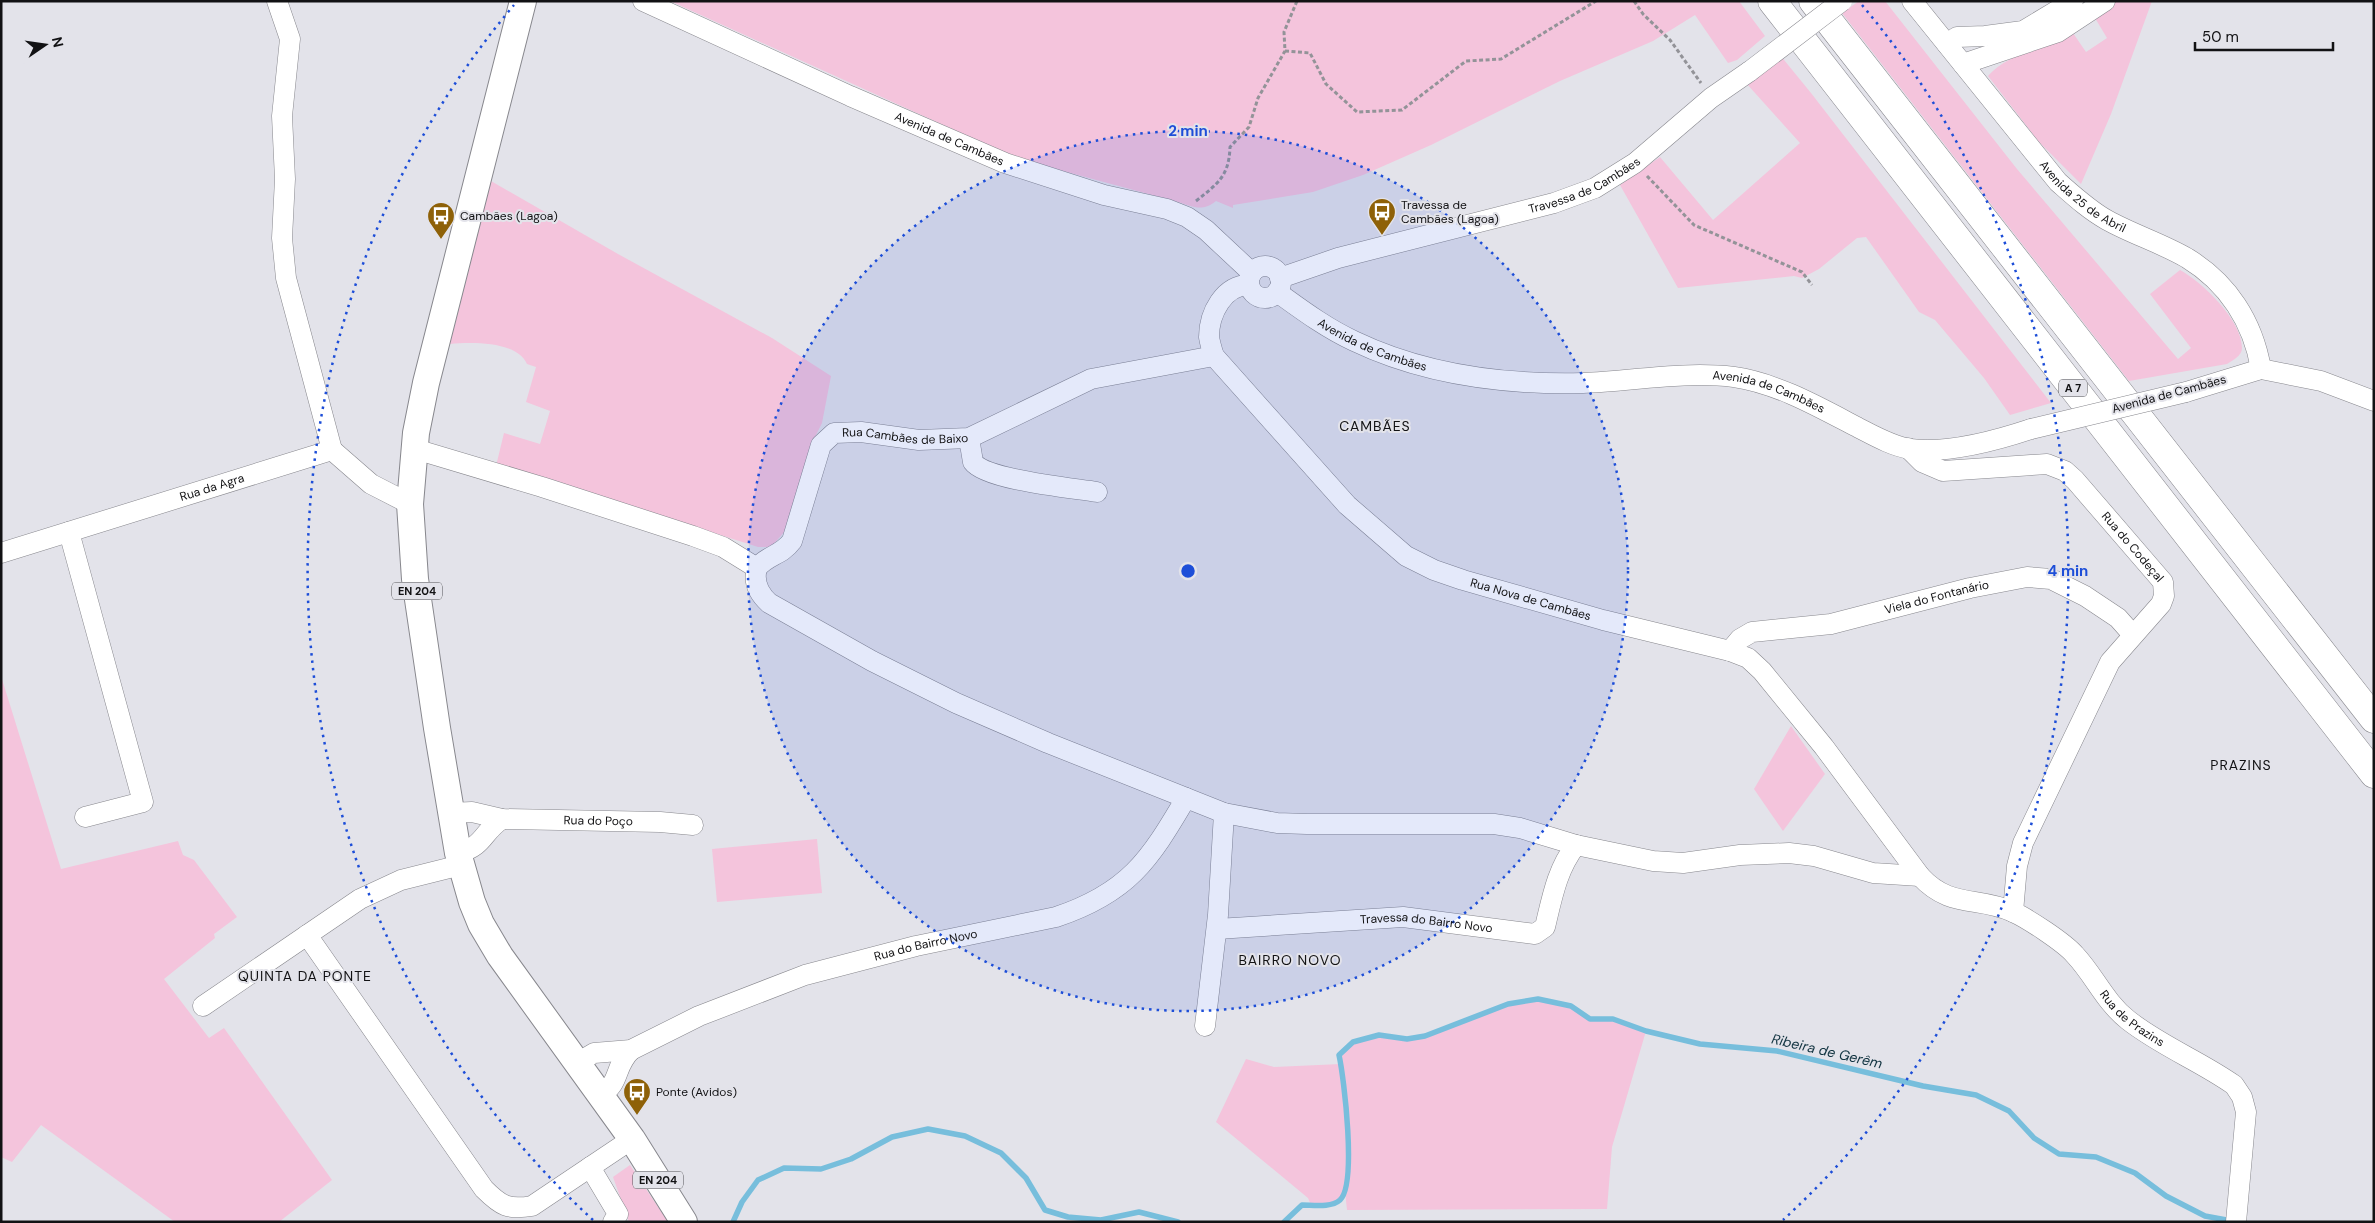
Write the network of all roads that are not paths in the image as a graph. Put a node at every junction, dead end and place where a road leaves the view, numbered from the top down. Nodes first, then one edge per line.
1 (277, 1) edge
2 (523, 1) edge
3 (643, 1) edge
4 (1772, 1) edge
5 (1813, 1) edge
6 (1842, 1) edge
7 (1912, 1) edge
8 (2105, 1) edge
9 (2079, 6) edge
10 (667, 7) edge
11 (1947, 44) junction
12 (1963, 64) junction
13 (1250, 279) junction
14 (1278, 285) junction
15 (1214, 356) junction
16 (2261, 369) junction
17 (2374, 401) edge
18 (969, 438) junction
19 (1908, 448) junction
20 (415, 449) junction
21 (332, 450) junction
22 (1097, 492) dead end
23 (410, 504) junction
24 (69, 532) junction
25 (1, 553) edge
26 (757, 568) junction
27 (2133, 636) junction
28 (1730, 651) junction
29 (2374, 719) edge
30 (2374, 774) edge
31 (1186, 798) junction
32 (450, 813) junction
33 (1224, 814) junction
34 (85, 817) dead end
35 (502, 820) junction
36 (693, 825) dead end
37 (1576, 845) junction
38 (460, 859) junction
39 (1920, 876) junction
40 (2013, 912) junction
41 (1217, 929) junction
42 (307, 935) junction
43 (204, 1006) dead end
44 (1205, 1026) dead end
45 (631, 1050) junction
46 (577, 1063) junction
47 (600, 1096) junction
48 (632, 1139) junction
49 (590, 1167) junction
50 (613, 1222) edge
51 (684, 1222) edge
52 (2236, 1222) edge

1 - 21 street
2 - 20 main road, EN 204
3 - 10 street, Avenida de Cambães
4 - 30 highway, A 7
5 - 29 highway, A 7
6 - 14 street, Travessa de Cambães, bridge
7 - 11 street, Avenida 25 de Abril
8 - 9 street
9 - 11 street
9 - 12 street
10 - 13 street, Avenida de Cambães
11 - 12 street, Avenida 25 de Abril
12 - 16 street, Avenida 25 de Abril
13 - 14 street, Avenida de Cambães
13 - 15 street
14 - 19 street, Avenida de Cambães
15 - 18 street, Rua Cambães de Baixo
15 - 28 street, Rua Nova de Cambães
16 - 17 street
16 - 19 street, Avenida de Cambães, bridge
18 - 22 street
18 - 26 street, Rua Cambães de Baixo
19 - 27 street, Rua do Codeçal
20 - 23 main road, EN 204
20 - 26 street
21 - 23 street
21 - 24 street, Rua da Agra
23 - 32 main road, EN 204
24 - 25 street, Rua da Agra
24 - 34 street
26 - 31 street
27 - 28 street, Viela do Fontanário
27 - 40 street, Rua do Codeçal
28 - 39 street, Rua Nova de Cambães
31 - 33 street
31 - 45 street, Rua do Bairro Novo
32 - 35 street, Rua do Poço
32 - 38 main road, EN 204
33 - 37 street
33 - 41 street
35 - 36 street, Rua do Poço
35 - 38 street
37 - 39 street
37 - 41 street, Travessa do Bairro Novo
38 - 42 street
38 - 46 main road, EN 204
39 - 40 street, Rua de Prazins
40 - 52 street, Rua de Prazins
41 - 44 street
42 - 43 street
42 - 49 street
45 - 46 street
45 - 47 street
46 - 47 main road, EN 204
47 - 48 main road, EN 204
48 - 49 street
48 - 51 main road, EN 204
49 - 50 street

